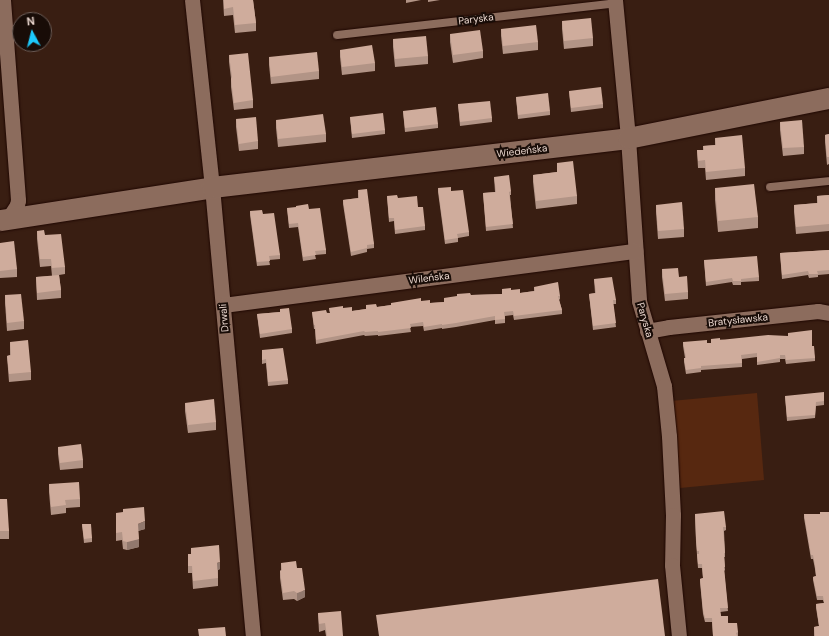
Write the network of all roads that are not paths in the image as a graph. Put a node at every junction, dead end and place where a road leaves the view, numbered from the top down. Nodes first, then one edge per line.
1 (3, 0) edge
2 (192, 0) edge
3 (616, 2) edge
4 (337, 35) dead end
5 (829, 98) edge
6 (628, 138) junction
7 (829, 181) edge
8 (212, 187) junction
9 (770, 187) dead end
10 (4, 220) edge
11 (635, 251) junction
12 (223, 305) junction
13 (829, 313) edge
14 (647, 331) junction
15 (253, 636) edge
16 (678, 636) edge

1 - 10 street
2 - 8 street, Drwali
3 - 4 lane, Paryska
3 - 6 street, Paryska
5 - 6 street, Wiedeńska
6 - 8 street, Wiedeńska
6 - 11 street, Paryska
7 - 9 lane
8 - 10 street, Wiedeńska
8 - 12 street, Drwali
11 - 12 street, Wileńska
11 - 14 street, Paryska
12 - 15 street, Drwali
13 - 14 street, Bratysławska
14 - 16 street, Paryska

